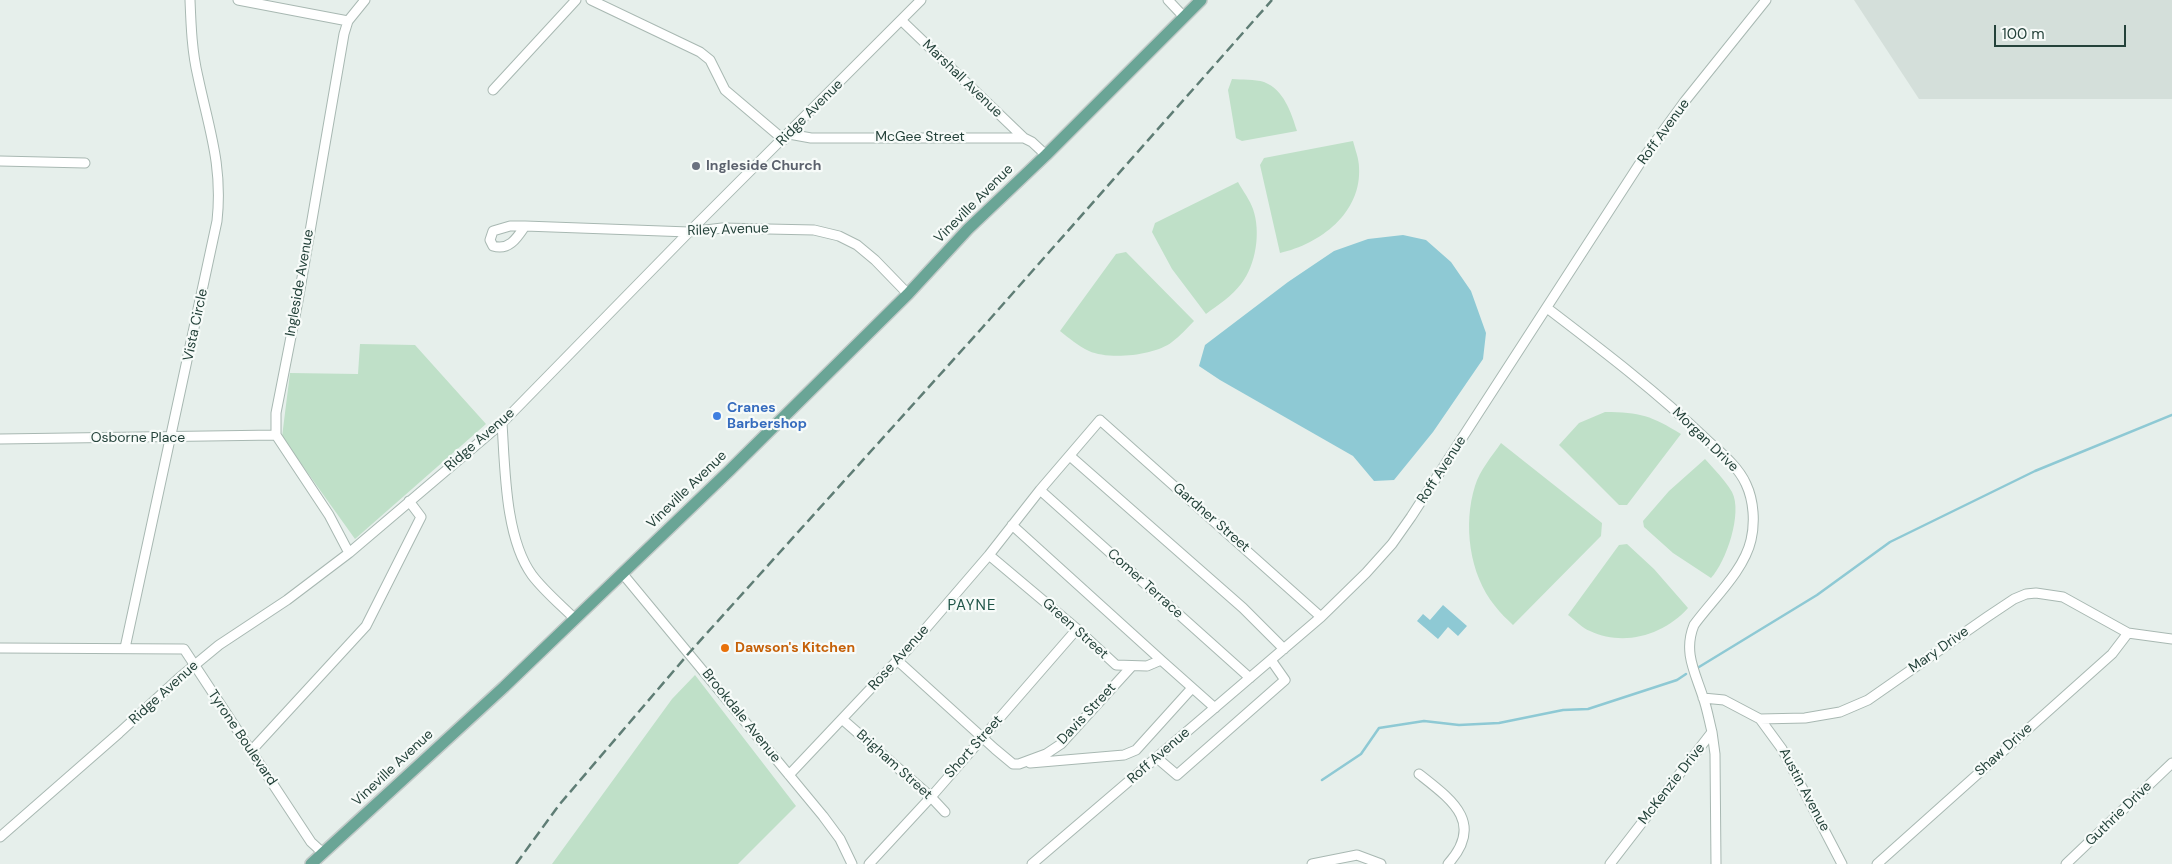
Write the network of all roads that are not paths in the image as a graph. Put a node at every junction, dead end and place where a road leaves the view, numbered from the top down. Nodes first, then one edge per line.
1 (190, 0) edge
2 (238, 0) edge
3 (365, 0) edge
4 (576, 0) edge
5 (591, 0) edge
6 (921, 0) edge
7 (1168, 0) edge
8 (1201, 0) edge
9 (1766, 0) edge
10 (1184, 17) junction
11 (901, 20) junction
12 (348, 21) junction
13 (493, 90) dead end
14 (786, 137) junction
15 (1024, 138) junction
16 (1046, 155) junction
17 (0, 161) edge
18 (84, 163) dead end
19 (525, 226) dead end
20 (689, 232) junction
21 (908, 294) junction
22 (1547, 308) junction
23 (1100, 420) joint
24 (502, 423) junction
25 (276, 435) junction
26 (0, 438) edge
27 (172, 438) junction
28 (1070, 456) junction
29 (1040, 490) junction
30 (409, 501) junction
31 (1012, 525) junction
32 (349, 553) junction
33 (989, 555) junction
34 (622, 573) junction
35 (1321, 617) junction
36 (575, 619) junction
37 (1078, 629) junction
38 (2128, 633) junction
39 (2172, 639) edge
40 (0, 648) edge
41 (125, 648) junction
42 (1284, 649) junction
43 (1161, 660) junction
44 (1271, 660) junction
45 (898, 661) junction
46 (194, 666) junction
47 (1132, 666) junction
48 (1250, 678) junction
49 (1192, 688) junction
50 (1703, 698) junction
51 (1215, 708) junction
52 (842, 719) junction
53 (1760, 719) junction
54 (1712, 732) junction
55 (983, 737) junction
56 (251, 751) junction
57 (1157, 758) junction
58 (2172, 763) edge
59 (1019, 764) junction
60 (1419, 774) dead end
61 (789, 775) junction
62 (931, 797) junction
63 (945, 812) dead end
64 (0, 837) edge
65 (323, 853) junction
66 (311, 864) edge
67 (852, 864) edge
68 (869, 864) edge
69 (1032, 864) edge
70 (1312, 864) edge
71 (1381, 864) edge
72 (1448, 864) edge
73 (1610, 864) edge
74 (1716, 864) edge
75 (1842, 864) edge
76 (1877, 864) edge
77 (2066, 864) edge

1 - 27 street, Vista Circle
2 - 12 street
3 - 12 street, Ingleside Avenue
4 - 13 street
5 - 14 street
6 - 11 street, Ridge Avenue
7 - 10 street
8 - 10 main road, Vineville Avenue
9 - 22 street, Roff Avenue
10 - 16 main road, Vineville Avenue
11 - 14 street, Ridge Avenue
11 - 15 street, Marshall Avenue
12 - 25 street, Ingleside Avenue
14 - 15 street, McGee Street
14 - 20 street, Ridge Avenue
15 - 16 street
16 - 21 main road, Vineville Avenue
17 - 18 street
19 - 20 street, Riley Avenue
20 - 21 street, Riley Avenue
20 - 24 street, Ridge Avenue
21 - 34 main road, Vineville Avenue
22 - 35 street, Roff Avenue
22 - 50 street, Morgan Drive
23 - 28 street, Rose Avenue
23 - 35 street, Gardner Street
24 - 30 street, Ridge Avenue
24 - 36 street
25 - 27 street, Osborne Place
25 - 32 street
26 - 27 street, Osborne Place
27 - 41 street, Vista Circle
28 - 29 street, Rose Avenue
28 - 42 street
29 - 31 street, Rose Avenue
29 - 48 street, Comer Terrace
30 - 32 street, Ridge Avenue
30 - 56 street
31 - 33 street, Rose Avenue
31 - 43 street
32 - 46 street, Ridge Avenue
33 - 37 street, Green Street
33 - 45 street, Rose Avenue
34 - 36 main road, Vineville Avenue
34 - 61 street, Brookdale Avenue
35 - 42 street, Roff Avenue
36 - 65 main road, Vineville Avenue
37 - 47 street, Green Street
37 - 55 street, Short Street
38 - 39 street, Mary Drive
38 - 53 street, Mary Drive
38 - 76 street, Shaw Drive
40 - 41 street, Tyrone Boulevard
41 - 46 street, Tyrone Boulevard
42 - 44 street, Roff Avenue
43 - 47 street, Green Street
43 - 49 street
44 - 48 street, Roff Avenue
44 - 57 street
45 - 52 street, Rose Avenue
45 - 55 street
46 - 56 street, Tyrone Boulevard
46 - 64 street, Ridge Avenue
47 - 59 street, Davis Street
48 - 51 street, Roff Avenue
49 - 51 street
49 - 59 street
50 - 53 street
50 - 54 street, McKenzie Drive
51 - 57 street, Roff Avenue
52 - 61 street, Rose Avenue
52 - 62 street, Brigham Street
53 - 75 street, Austin Avenue
54 - 73 street, McKenzie Drive
54 - 74 street
55 - 59 street
55 - 62 street, Short Street
56 - 65 street, Tyrone Boulevard
57 - 69 street, Roff Avenue
58 - 77 street, Guthrie Drive
60 - 72 street
61 - 67 street, Brookdale Avenue
62 - 63 street, Brigham Street
62 - 68 street, Short Street
65 - 66 main road, Vineville Avenue
70 - 71 street

